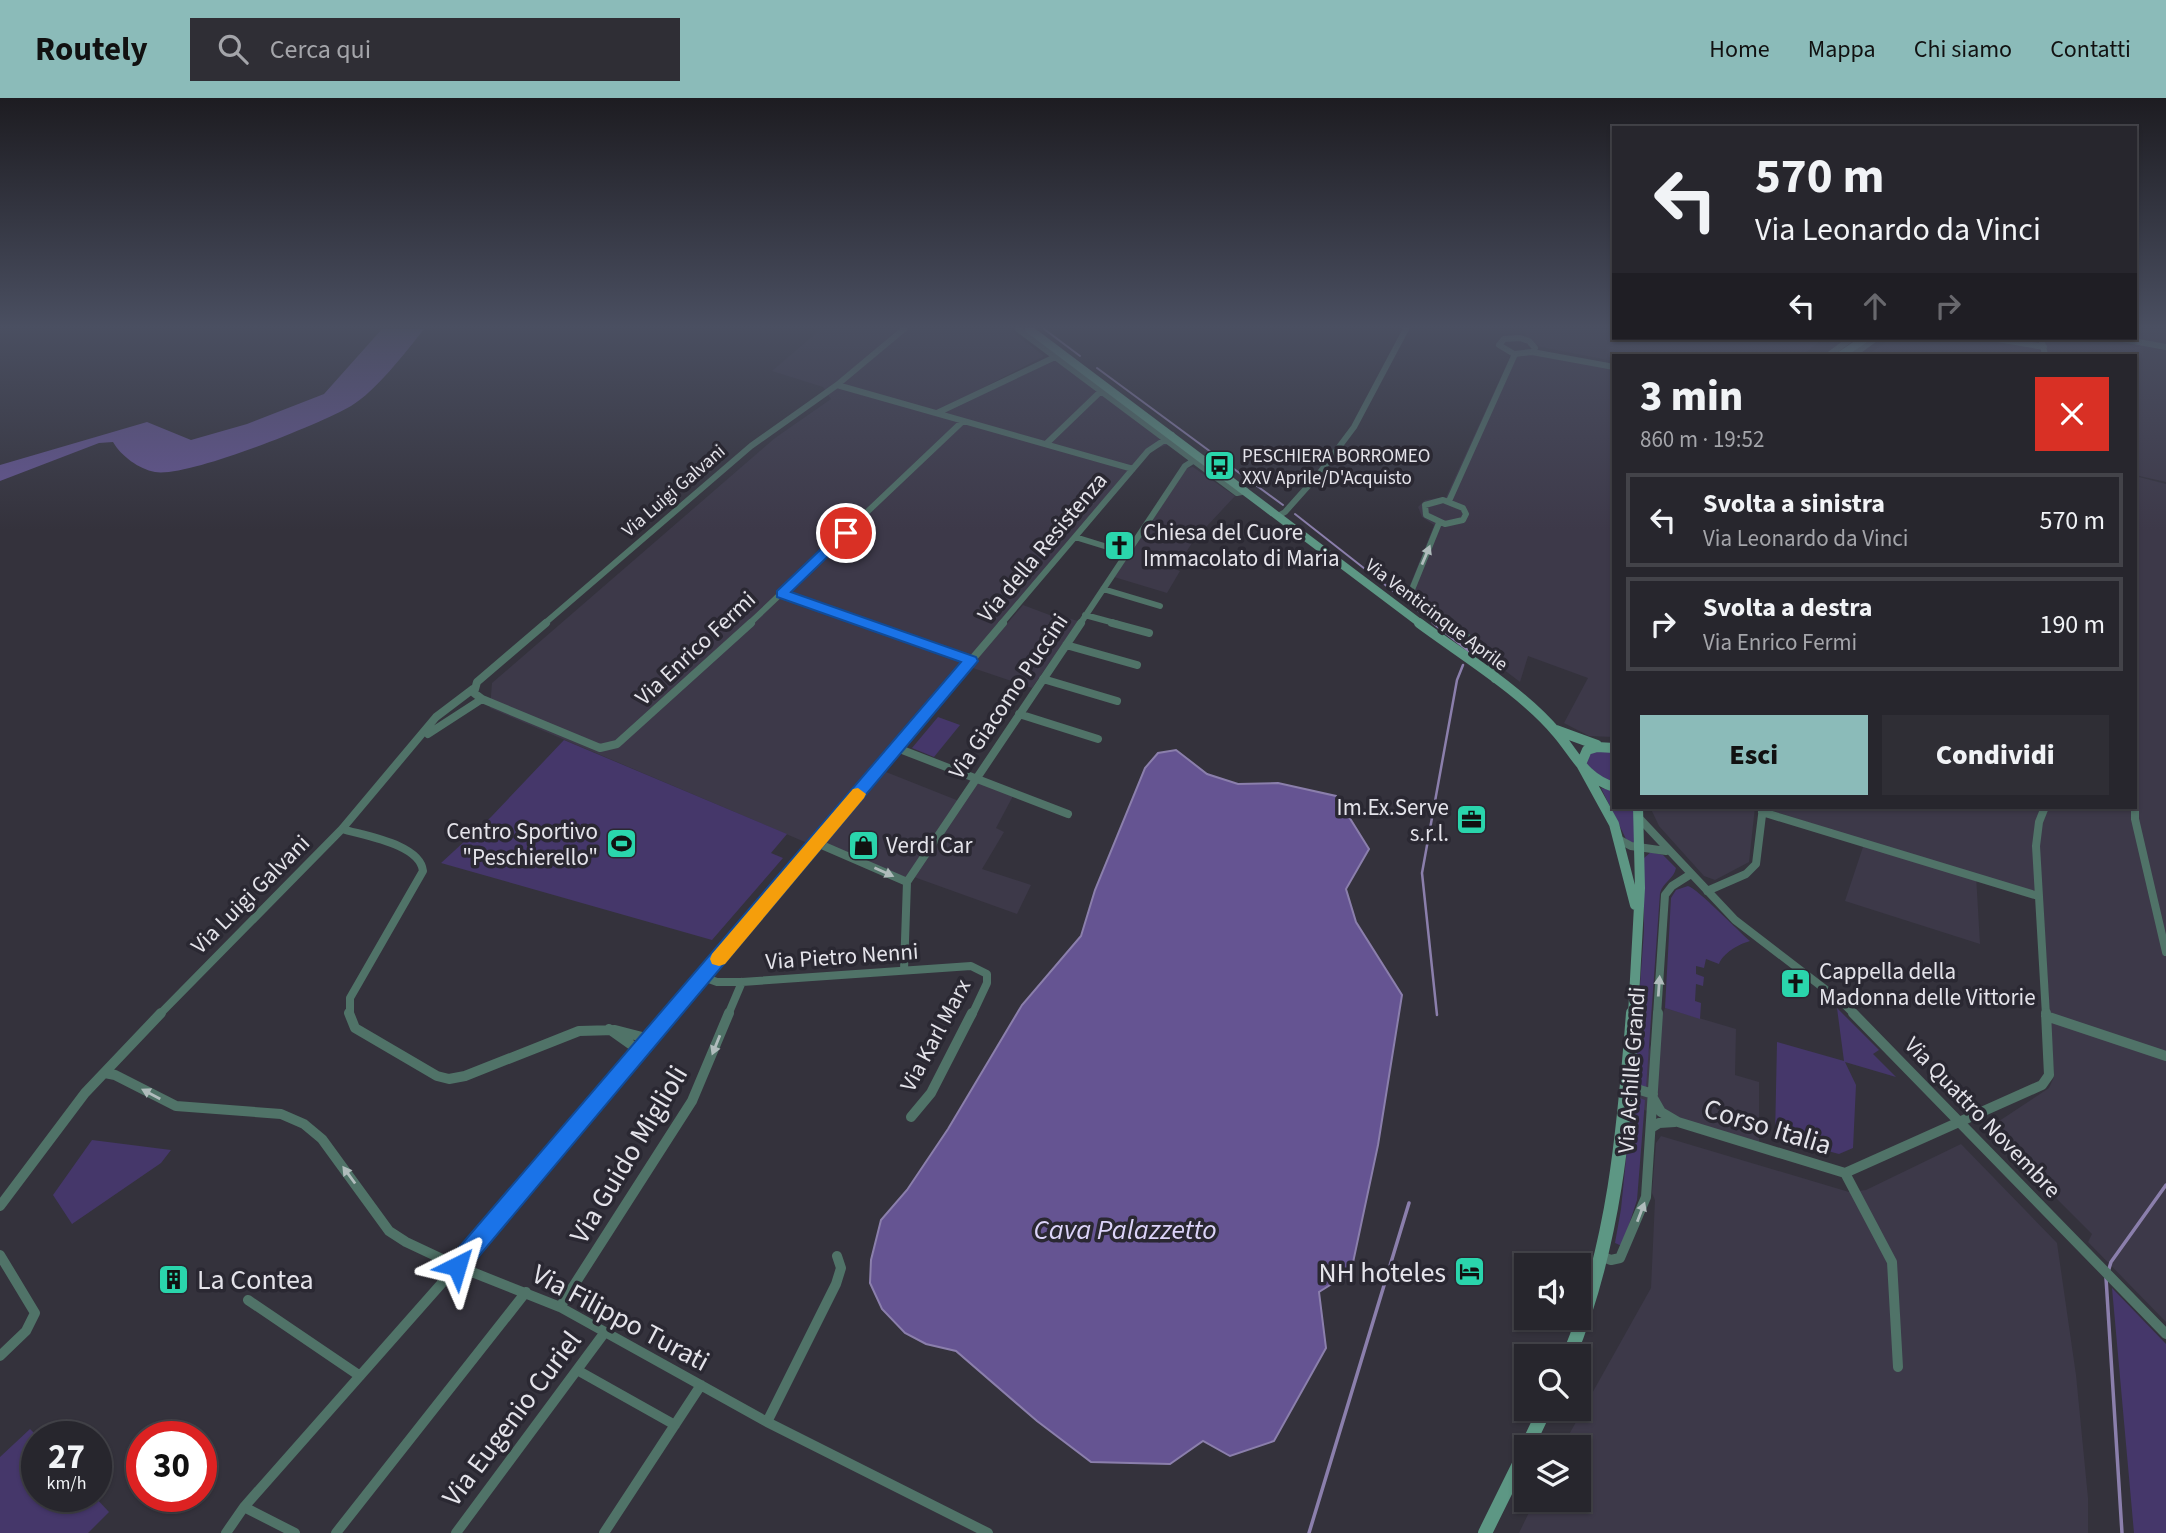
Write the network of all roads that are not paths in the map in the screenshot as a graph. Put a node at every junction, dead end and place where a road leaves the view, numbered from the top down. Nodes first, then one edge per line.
1 (823, 396) edge
2 (874, 396) edge
3 (973, 396) edge
4 (1096, 396) edge
5 (1108, 396) edge
6 (1115, 396) edge
7 (1370, 396) edge
8 (1496, 396) edge
9 (937, 413) junction
10 (963, 421) junction
11 (1168, 437) junction
12 (1046, 444) junction
13 (1174, 447) junction
14 (1148, 451) junction
15 (1203, 459) junction
16 (1194, 461) junction
17 (1133, 468) junction
18 (1241, 492) junction
19 (1449, 501) junction
20 (1279, 516) junction
21 (1439, 523) junction
22 (1075, 537) junction
23 (1126, 553) junction
24 (1103, 589) junction
25 (782, 594) junction
26 (1160, 606) dead end
27 (1085, 615) junction
28 (1149, 634) dead end
29 (1066, 645) junction
30 (971, 661) junction
31 (1137, 665) dead end
32 (1043, 679) junction
33 (1494, 679) junction
34 (474, 691) junction
35 (457, 699) junction
36 (482, 699) junction
37 (1117, 701) dead end
38 (468, 707) junction
39 (1019, 714) junction
40 (1554, 728) junction
41 (1098, 739) dead end
42 (420, 740) junction
43 (1601, 746) junction
44 (1612, 746) edge
45 (897, 748) junction
46 (1584, 771) junction
47 (976, 778) junction
48 (1612, 786) edge
49 (2044, 809) edge
50 (2135, 809) edge
51 (1763, 810) edge
52 (1638, 812) edge
53 (1068, 814) dead end
54 (342, 829) junction
55 (1619, 840) junction
56 (817, 843) junction
57 (1641, 848) junction
58 (1670, 853) junction
59 (1691, 874) junction
60 (907, 882) junction
61 (1707, 891) junction
62 (2038, 896) junction
63 (1639, 928) junction
64 (2166, 952) edge
65 (904, 970) junction
66 (983, 970) joint
67 (703, 977) junction
68 (742, 982) junction
69 (2046, 1016) junction
70 (608, 1029) junction
71 (650, 1039) junction
72 (640, 1051) junction
73 (2166, 1056) edge
74 (104, 1073) junction
75 (1627, 1086) junction
76 (1653, 1096) junction
77 (911, 1117) dead end
78 (1678, 1122) junction
79 (1961, 1123) junction
80 (1651, 1128) junction
81 (1845, 1173) junction
82 (0, 1206) edge
83 (0, 1255) edge
84 (837, 1255) dead end
85 (1603, 1257) junction
86 (457, 1266) junction
87 (526, 1292) junction
88 (248, 1300) dead end
89 (560, 1307) junction
90 (605, 1332) junction
91 (2165, 1332) edge
92 (1574, 1344) edge
93 (0, 1356) edge
94 (1898, 1367) dead end
95 (577, 1370) junction
96 (360, 1376) junction
97 (701, 1385) junction
98 (767, 1422) junction
99 (675, 1425) junction
100 (1514, 1475) edge
101 (244, 1507) junction
102 (226, 1533) edge
103 (295, 1533) edge
104 (336, 1533) edge
105 (456, 1533) edge
106 (604, 1533) edge
107 (988, 1533) edge
108 (1485, 1533) edge

1 - 34 street, Via Luigi Galvani
2 - 9 street
3 - 9 street
4 - 12 street
5 - 11 street
6 - 11 main road, Via Venticinque Aprile
7 - 20 street
8 - 19 street
9 - 10 street
10 - 12 street
10 - 25 street, Via Enrico Fermi
11 - 13 street
11 - 14 street, Via della Resistenza
11 - 15 main road, Via Venticinque Aprile
12 - 17 street
13 - 14 street
13 - 15 street
13 - 16 street
14 - 17 street, Via della Resistenza
15 - 18 main road, Via Venticinque Aprile
16 - 18 street
16 - 23 street, Via Giacomo Puccini
17 - 22 street, Via della Resistenza
18 - 20 main road, Via Venticinque Aprile
19 - 21 street
19 - 21 street
20 - 33 main road, Via Venticinque Aprile
33 -> 21 street
22 - 23 street
22 - 30 street, Via della Resistenza
23 - 24 street, Via Giacomo Puccini
24 - 26 street
24 - 27 street, Via Giacomo Puccini
25 - 30 street
25 - 36 street, Via Enrico Fermi
27 - 28 street
27 - 29 street, Via Giacomo Puccini
29 - 31 street
29 - 32 street, Via Giacomo Puccini
30 - 45 street, Via della Resistenza
32 - 37 street
32 - 39 street, Via Giacomo Puccini
33 - 40 main road, Via Venticinque Aprile
34 - 35 street, Via Luigi Galvani
34 - 36 street
35 - 38 street
35 - 42 street, Via Luigi Galvani
36 - 38 street, Via Luigi Galvani
38 - 42 street, Via Luigi Galvani
39 - 41 street
39 - 47 street, Via Giacomo Puccini
40 - 43 main road, Via Venticinque Aprile
40 - 46 main road, Via Venticinque Aprile
42 - 54 street, Via Luigi Galvani
43 - 44 main road
43 - 46 main road
45 - 47 street
45 - 56 street, Via della Resistenza
46 - 48 main road
46 - 55 main road, Via Achille Grandi
47 - 53 street
47 - 60 street, Via Giacomo Puccini
49 - 62 street, Corso Italia
50 - 64 street
51 - 61 street
51 - 62 street
52 - 57 main road, Via Achille Grandi
52 - 58 street, Via Quattro Novembre
54 - 70 street
54 - 74 street, Via Luigi Galvani
55 - 57 street
55 - 63 main road, Via Achille Grandi
56 -> 60 street
56 - 67 street, Via della Resistenza
57 - 58 street
57 - 63 main road, Via Achille Grandi
58 - 59 street, Via Quattro Novembre
59 - 61 street, Via Quattro Novembre
76 -> 59 street, Via Achille Grandi
60 - 65 street
61 - 79 street, Via Quattro Novembre
62 - 69 street, Corso Italia
63 - 75 main road, Via Achille Grandi
65 - 66 street, Via Pietro Nenni
65 - 68 street, Via Pietro Nenni
66 - 77 street, Via Karl Marx
67 - 68 street, Via Pietro Nenni
67 - 71 street, Via della Resistenza
68 -> 89 street, Via Guido Miglioli
69 - 73 street
69 - 79 street, Corso Italia
70 - 71 street
70 - 72 street
71 - 72 street, Via della Resistenza
72 - 86 street, Via della Resistenza
74 - 82 street, Via Luigi Galvani
86 -> 74 street, Via Filippo Turati
75 - 76 street
75 - 85 main road, Via Achille Grandi
76 - 78 street, Corso Italia
76 - 80 street, Via Achille Grandi
78 - 80 street, Corso Italia
78 - 81 street, Corso Italia
79 - 81 street, Corso Italia
79 - 91 street, Via Quattro Novembre
85 -> 80 street, Via Achille Grandi
81 - 94 street
83 - 93 street
84 - 98 street
85 - 92 main road, Via Achille Grandi
86 - 87 street, Via Filippo Turati
86 - 96 street, Via della Resistenza
87 - 89 street, Via Filippo Turati
87 - 104 street
88 - 96 street
89 - 90 street, Via Filippo Turati
90 - 95 street, Via Eugenio Curiel
90 - 97 street, Via Filippo Turati
95 - 99 street
95 - 105 street, Via Eugenio Curiel
96 - 101 street, Via della Resistenza
97 - 98 street, Via Filippo Turati
97 - 99 street
98 - 107 street, Via Filippo Turati
99 - 106 street
100 - 108 main road
101 - 102 street, Via della Resistenza
101 - 103 street

